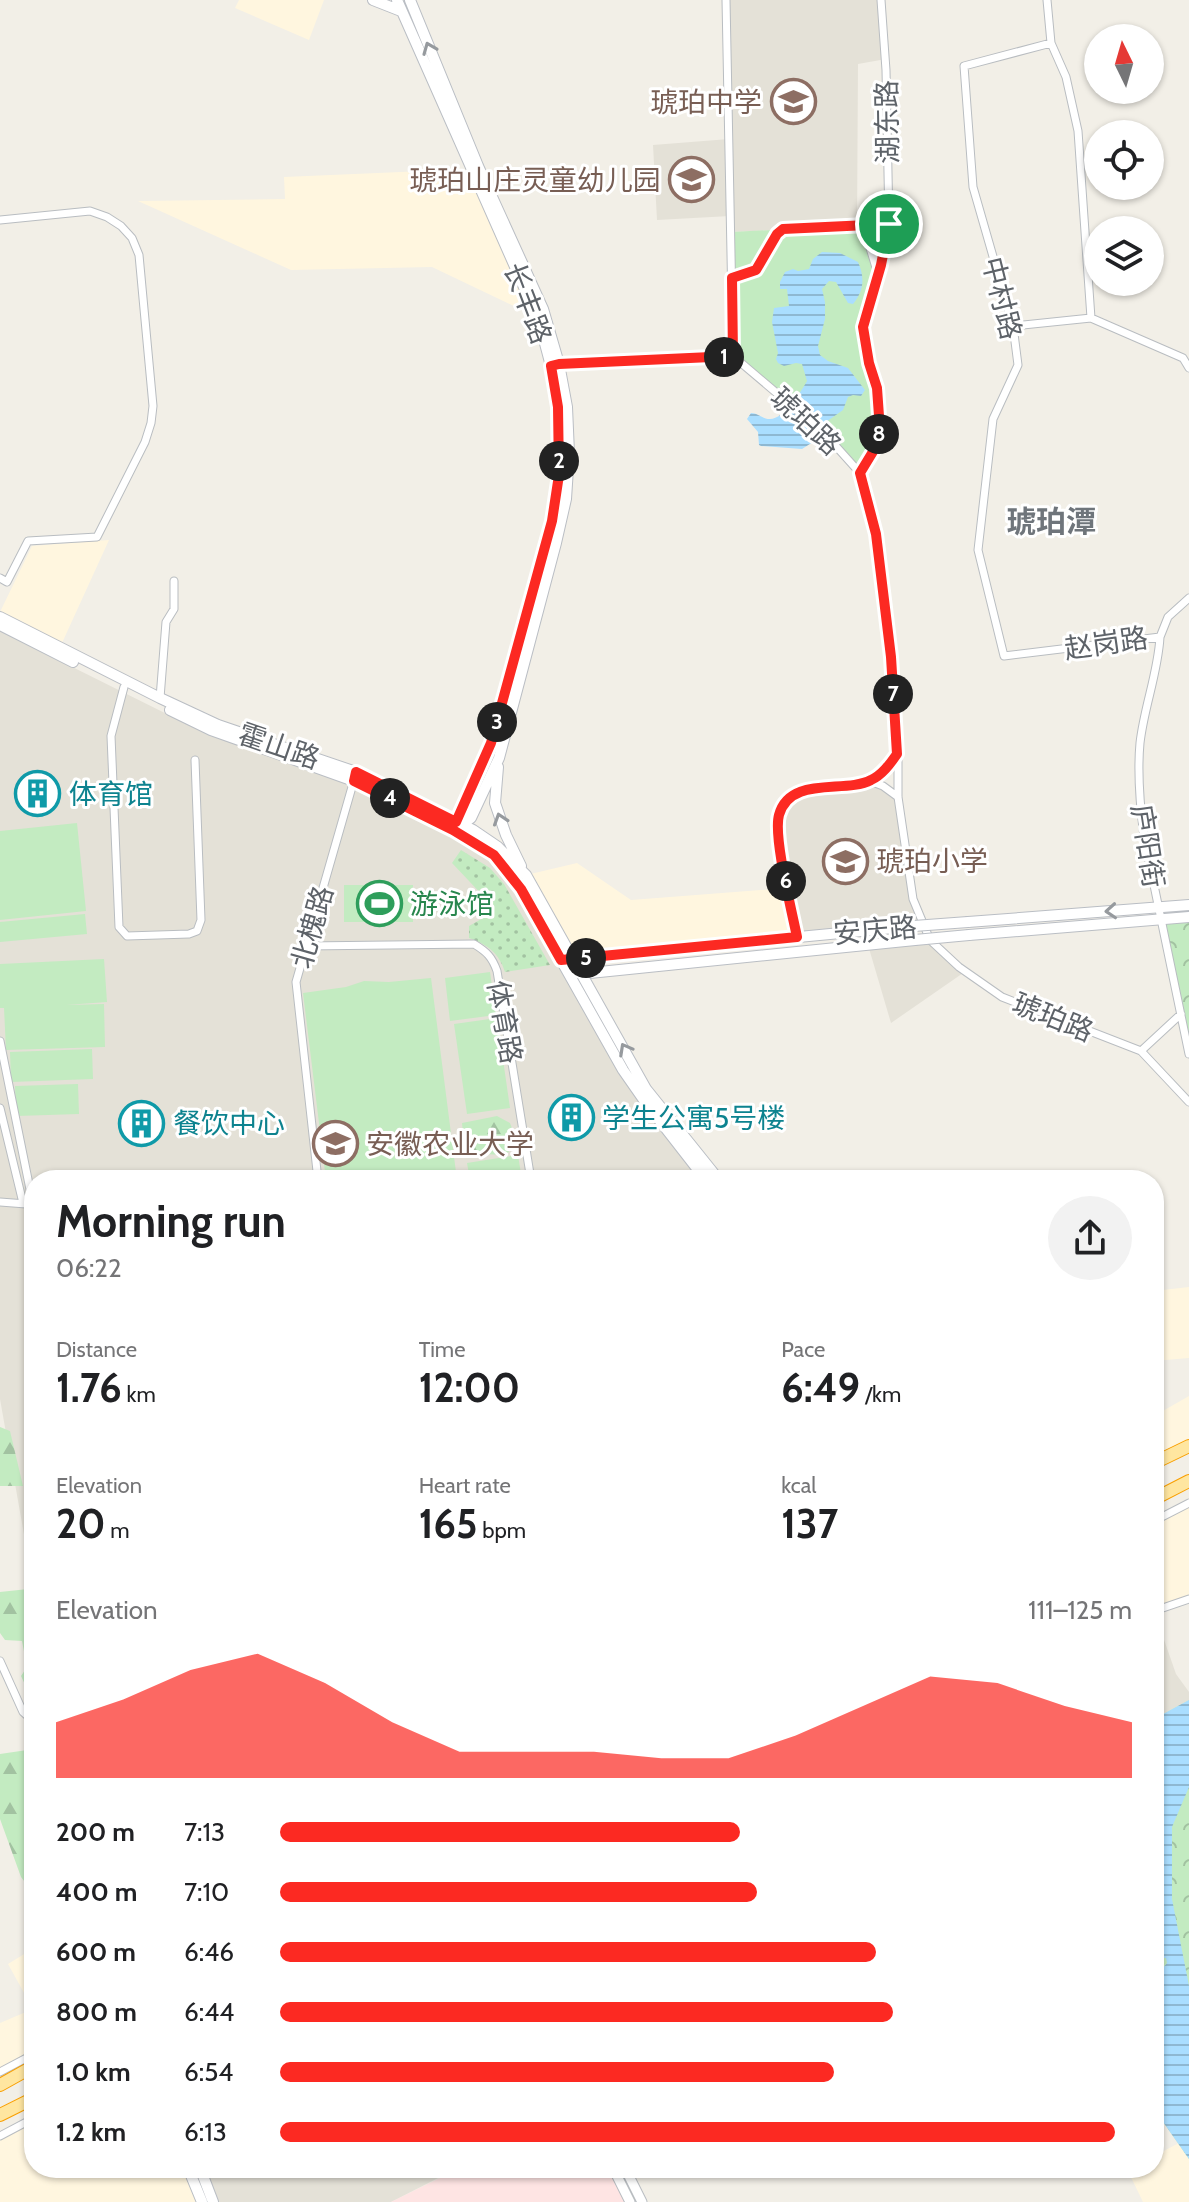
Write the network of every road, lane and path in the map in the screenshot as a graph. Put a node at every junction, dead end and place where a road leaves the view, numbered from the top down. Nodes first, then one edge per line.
1 (373, 0) edge
2 (410, 0) edge
3 (726, 0) edge
4 (881, 0) edge
5 (1047, 0) edge
6 (399, 5) edge
7 (1051, 43) junction
8 (0, 220) edge
9 (889, 224) junction
10 (857, 226) junction
11 (878, 274) junction
12 (732, 278) junction
13 (1091, 318) junction
14 (1013, 326) junction
15 (733, 356) junction
16 (555, 365) junction
17 (1189, 368) edge
18 (860, 473) junction
19 (0, 578) edge
20 (174, 581) dead end
21 (1189, 598) edge
22 (0, 617) edge
23 (0, 625) edge
24 (1160, 637) junction
25 (1004, 656) joint
26 (124, 687) junction
27 (160, 698) junction
28 (897, 754) junction
29 (499, 758) junction
30 (195, 760) dead end
31 (355, 776) junction
32 (870, 781) junction
33 (898, 797) junction
34 (457, 826) junction
35 (526, 875) junction
36 (1189, 905) edge
37 (1159, 908) junction
38 (1189, 917) edge
39 (1161, 920) junction
40 (797, 937) junction
41 (306, 946) junction
42 (574, 959) junction
43 (561, 960) junction
44 (583, 974) junction
45 (570, 975) junction
46 (1181, 1014) junction
47 (0, 1041) edge
48 (1141, 1051) junction
49 (1189, 1054) edge
50 (1189, 1102) edge
51 (0, 1108) edge
52 (26, 1170) edge
53 (317, 1170) edge
54 (529, 1170) edge
55 (698, 1170) edge
56 (711, 1170) edge
57 (0, 1202) edge
58 (23, 1203) joint
59 (1189, 1443) edge
60 (1164, 1455) edge
61 (1189, 1481) edge
62 (1164, 1494) edge
63 (1189, 1503) edge
64 (1164, 1516) edge
65 (1189, 1599) edge
66 (1164, 1608) edge
67 (0, 1661) edge
68 (24, 1713) edge
69 (24, 2059) edge
70 (0, 2072) edge
71 (24, 2072) edge
72 (0, 2085) edge
73 (24, 2103) edge
74 (0, 2115) edge
75 (24, 2123) edge
76 (0, 2136) edge
77 (192, 2178) edge
78 (204, 2178) edge
79 (618, 2178) edge
80 (630, 2178) edge
81 (202, 2202) edge
82 (213, 2202) edge
83 (630, 2202) edge
84 (642, 2202) edge

1 - 6 main road
16 -> 2 main road, 长丰路
3 - 12 street
4 - 9 street, 湖东路
5 - 7 street
6 - 16 main road, 长丰路
7 - 13 street
7 - 14 street, 中村路
8 - 19 street
9 - 10 street
9 - 11 street, 湖东路
10 - 11 street
10 - 12 street
11 - 18 street, 湖东路
12 - 15 street
13 - 14 street
13 - 17 street
14 - 25 street, 中村路
15 - 16 street
15 - 18 street, 琥珀路
16 - 29 main road, 长丰路
16 - 34 main road, 长丰路
18 - 28 street, 琥珀路
20 - 27 street
21 - 24 street, 赵岗路
22 - 27 main road, 霍山路
23 - 26 main road, 霍山路
24 - 25 street, 赵岗路
24 - 37 street, 庐阳街
26 - 30 street
26 - 31 main road, 霍山路
27 - 31 main road, 霍山路
28 - 32 street
28 - 33 street, 琥珀路
29 - 34 main road, 长丰路
35 -> 29 main road
31 - 34 main road, 霍山路
31 - 41 street, 北槐路
32 - 33 street
32 - 40 street
33 - 48 street, 琥珀路
34 - 35 main road, 霍山路
34 - 43 main road, 霍山路
35 - 42 main road, 霍山路
36 - 37 main road, 安庆路
37 - 39 street, 庐阳街
37 -> 40 main road, 安庆路, bridge
38 - 39 main road, 安庆路
39 - 44 main road, 安庆路, bridge
39 - 46 street, 庐阳街
40 - 42 main road, 安庆路
41 - 53 street, 北槐路
41 - 54 street, 体育路
42 - 43 main road, 安庆路
42 - 44 main road, 霍山路
43 - 45 main road, 霍山路
44 - 45 main road, 安庆路
56 -> 44 main road, 霍山路
45 - 55 main road, 霍山路
46 - 48 street
46 - 49 street, 庐阳街
47 - 52 street
48 - 50 street
51 - 58 street
57 - 58 street
59 - 60 highway
61 - 62 highway
63 - 64 street
65 - 66 street
67 - 68 street
69 - 70 street
71 - 72 highway
73 - 74 highway
75 - 76 street
77 - 81 main road
78 - 82 main road
79 - 83 street
80 - 84 street

